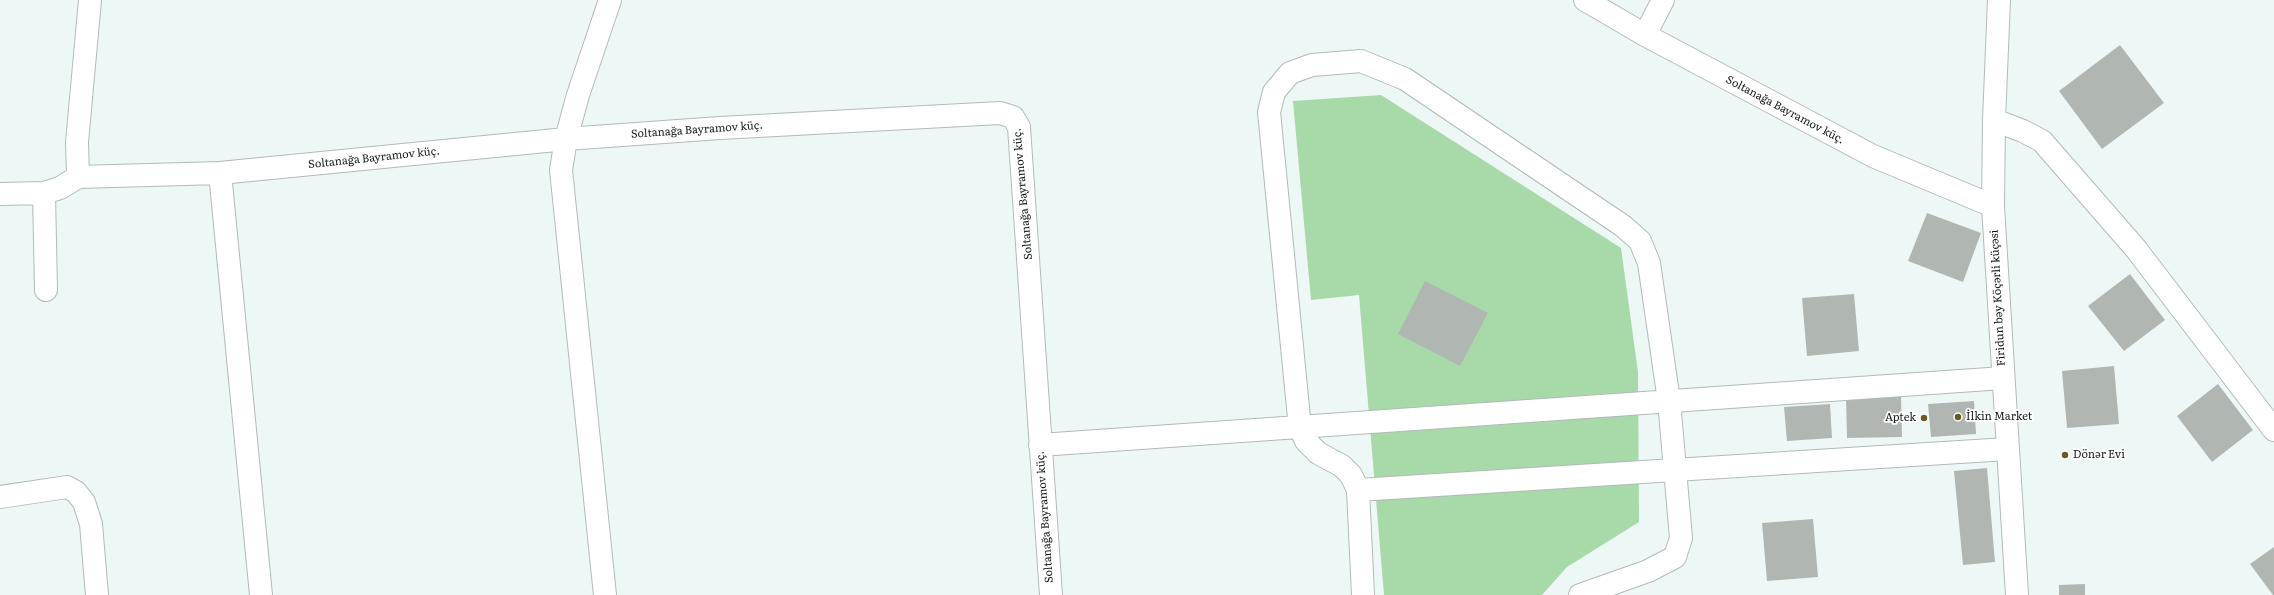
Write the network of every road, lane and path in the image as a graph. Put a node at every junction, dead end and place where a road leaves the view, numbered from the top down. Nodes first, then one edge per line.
1 (90, 0) edge
2 (610, 0) edge
3 (1585, 0) edge
4 (1663, 0) edge
5 (1999, 0) edge
6 (1645, 35) junction
7 (1994, 120) junction
8 (566, 139) junction
9 (220, 173) junction
10 (78, 177) junction
11 (44, 193) junction
12 (0, 194) edge
13 (1993, 206) junction
14 (46, 290) dead end
15 (2003, 378) junction
16 (1669, 401) junction
17 (1300, 428) junction
18 (2274, 430) edge
19 (1040, 445) junction
20 (2007, 449) junction
21 (1676, 469) junction
22 (1358, 490) junction
23 (0, 497) edge
24 (96, 595) edge
25 (261, 595) edge
26 (604, 595) edge
27 (1051, 595) edge
28 (1363, 595) edge
29 (1580, 595) edge
30 (2017, 595) edge

1 - 10 street
2 - 8 street
3 - 6 street, Soltanağa Bayramov küç.
4 - 6 street
5 - 7 street, Firidun bəy Köçərli küçəsi
6 - 13 street, Soltanağa Bayramov küç.
7 - 13 street, Firidun bəy Köçərli küçəsi
7 - 18 street
8 - 9 street, Soltanağa Bayramov küç.
8 - 19 street, Soltanağa Bayramov küç.
8 - 26 street
9 - 10 street, Soltanağa Bayramov küç.
9 - 25 street
10 - 11 street
11 - 12 street
11 - 14 street
13 - 15 street, Firidun bəy Köçərli küçəsi
15 - 16 street
15 - 20 street, Firidun bəy Köçərli küçəsi
16 - 17 street
16 - 17 street
16 - 21 street
17 - 19 street
17 - 22 street
19 - 27 street, Soltanağa Bayramov küç.
20 - 21 street
20 - 30 street, Firidun bəy Köçərli küçəsi
21 - 22 street
21 - 29 street
22 - 28 street
23 - 24 street

